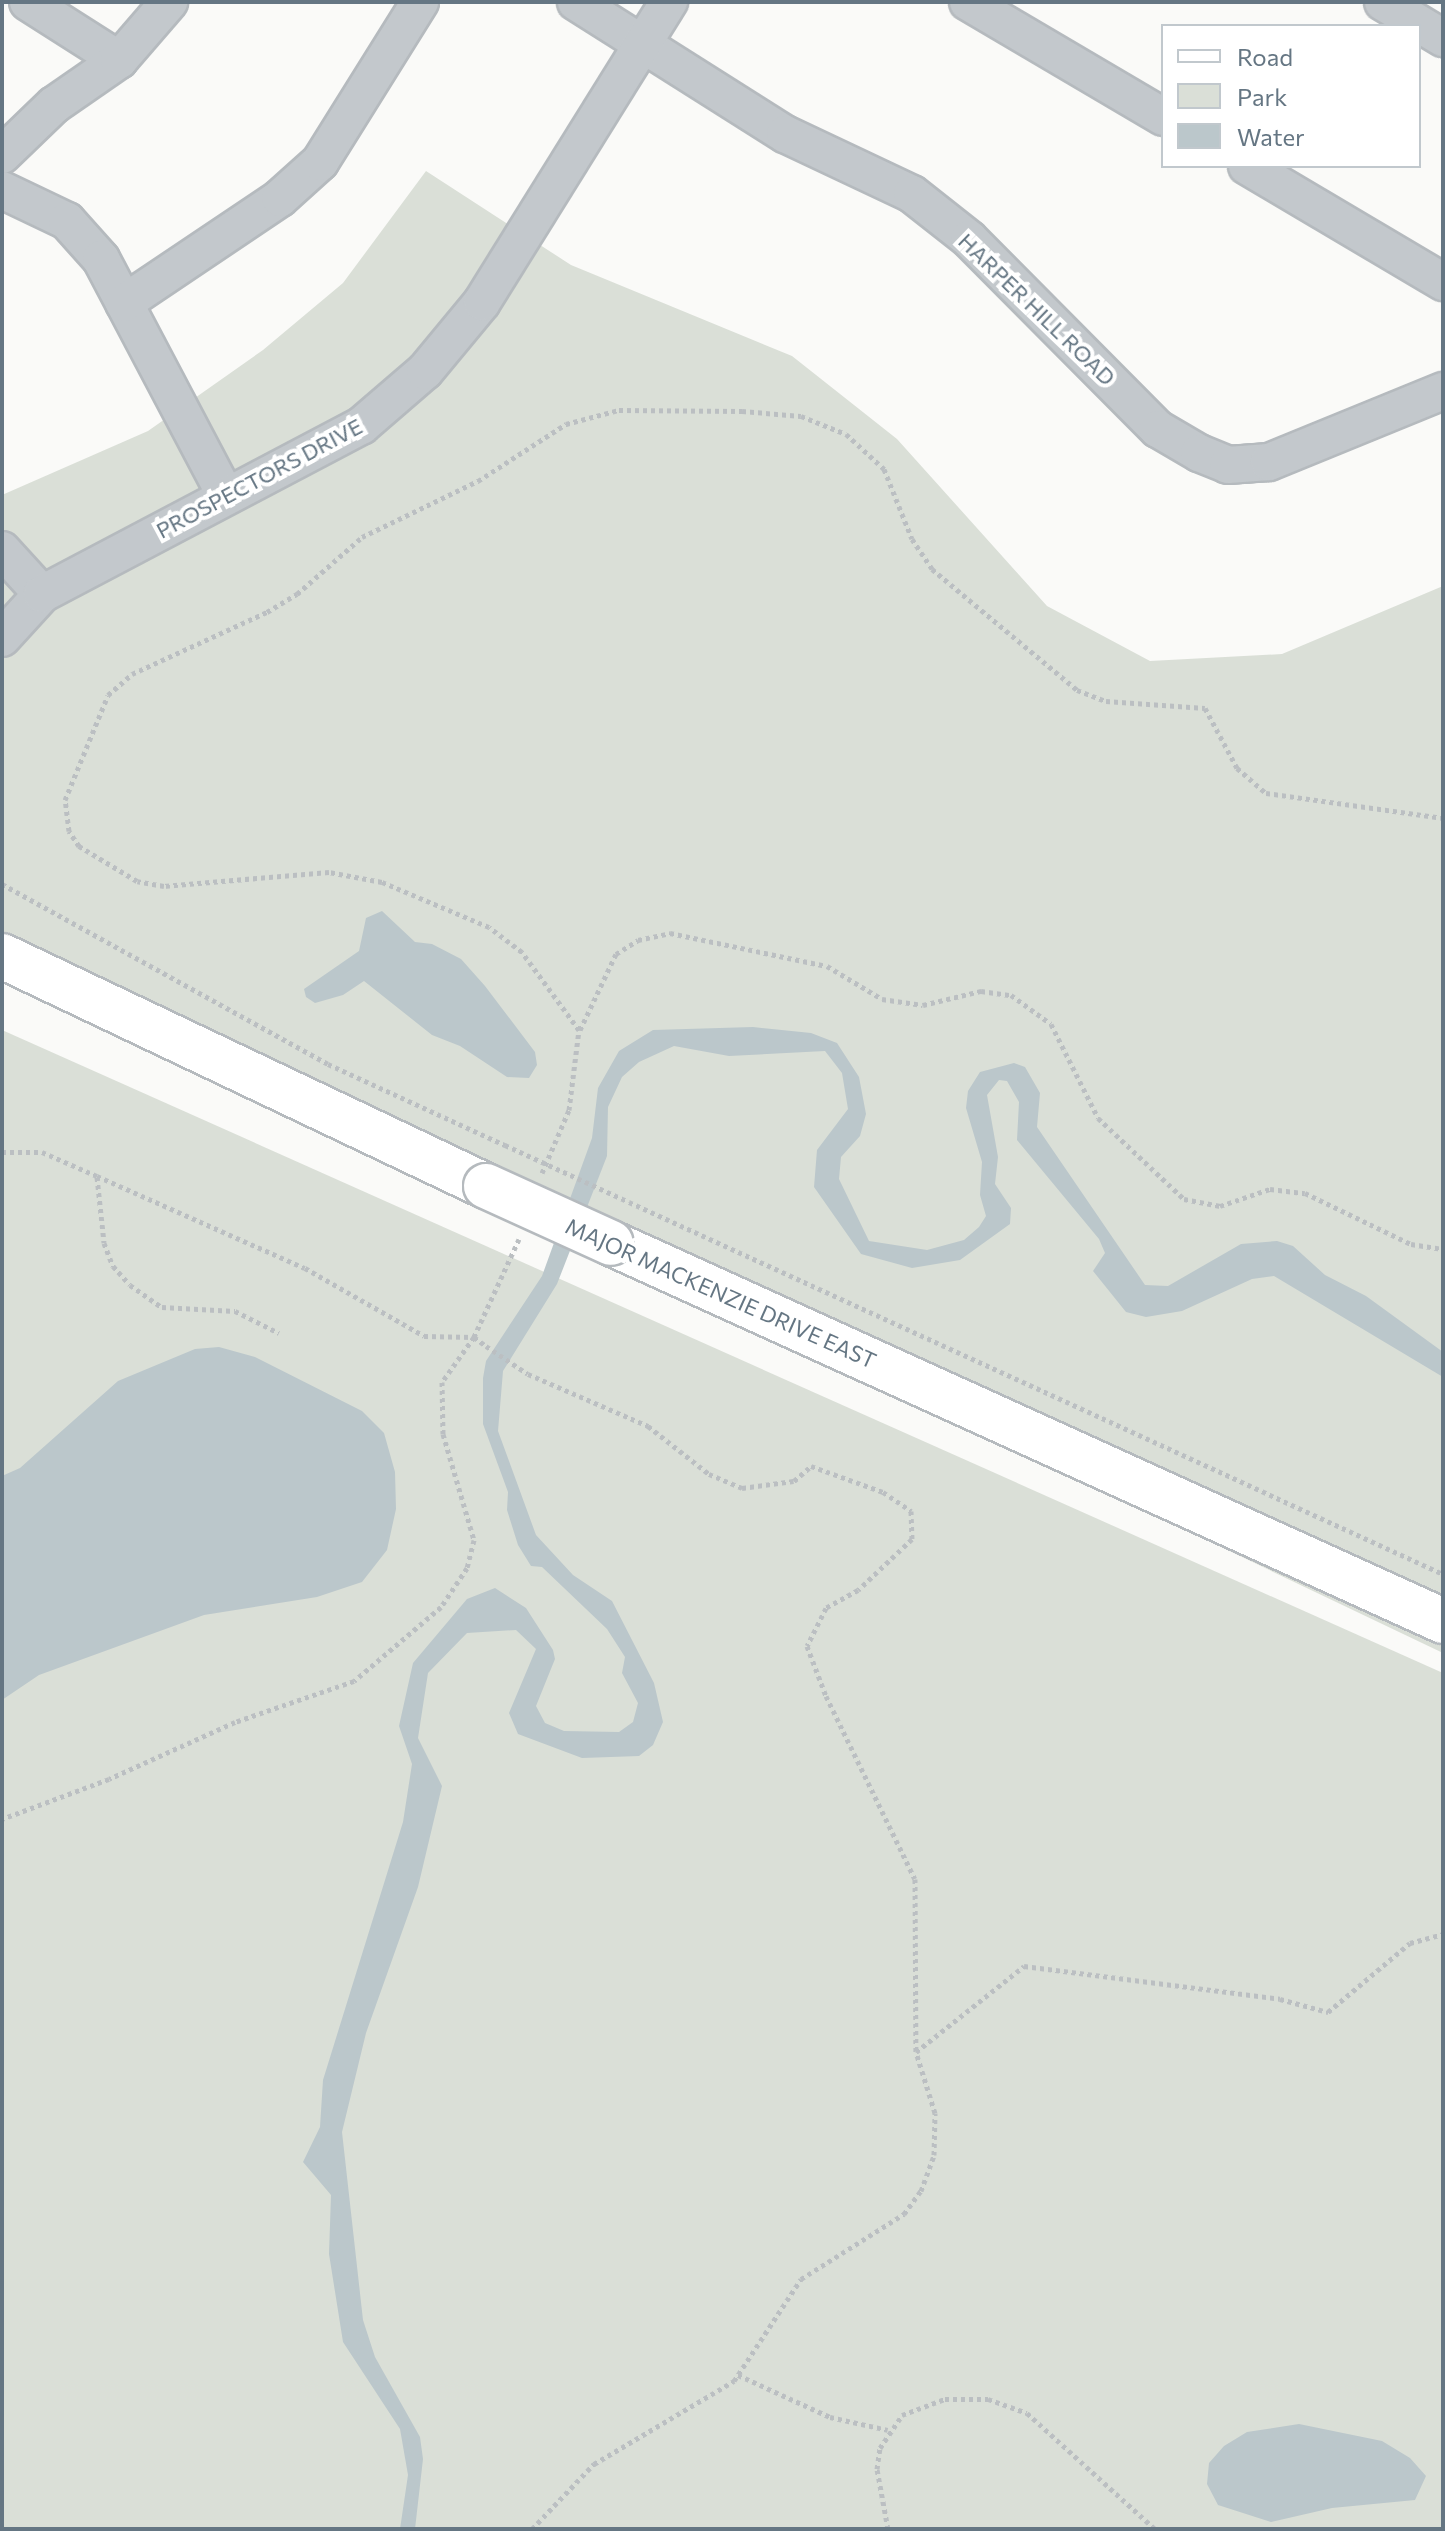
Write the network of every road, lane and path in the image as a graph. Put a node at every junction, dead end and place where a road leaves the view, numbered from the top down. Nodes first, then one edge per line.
1 (28, 2) edge
2 (169, 2) edge
3 (420, 2) edge
4 (576, 2) edge
5 (669, 2) edge
6 (968, 2) edge
7 (1383, 2) edge
8 (1420, 24) edge
9 (1421, 25) edge
10 (1443, 38) edge
11 (642, 46) junction
12 (119, 60) junction
13 (1161, 116) edge
14 (2, 155) edge
15 (1250, 168) edge
16 (2, 190) edge
17 (1443, 282) edge
18 (124, 303) junction
19 (1443, 391) edge
20 (225, 494) junction
21 (2, 550) edge
22 (42, 594) junction
23 (2, 638) edge
24 (1443, 818) edge
25 (2, 884) edge
26 (2, 956) edge
27 (579, 1030) junction
28 (2, 1152) edge
29 (97, 1176) junction
30 (540, 1178) dead end
31 (520, 1235) dead end
32 (1443, 1249) edge
33 (279, 1333) dead end
34 (474, 1337) junction
35 (1443, 1574) edge
36 (1443, 1621) edge
37 (2, 1819) edge
38 (1443, 1934) edge
39 (916, 2052) junction
40 (738, 2375) junction
41 (888, 2430) junction
42 (532, 2529) edge
43 (888, 2529) edge
44 (1155, 2529) edge

1 - 12 street
2 - 12 street
3 - 18 street
4 - 11 street, HARPER HILL ROAD
5 - 11 street, PROSPECTORS DRIVE
6 - 13 street
7 - 8 street
9 - 10 street
11 - 19 street, HARPER HILL ROAD
11 - 20 street, PROSPECTORS DRIVE
12 - 14 street
15 - 17 street
16 - 18 street
18 - 20 street
20 - 22 street, PROSPECTORS DRIVE
21 - 22 street
22 - 23 street, PROSPECTORS DRIVE
24 - 27 path
25 - 35 path, bridge
26 - 36 main road, MAJOR MACKENZIE DRIVE EAST, bridge
27 - 30 path
27 - 32 path
28 - 29 path
29 - 33 path
29 - 34 path
31 - 34 path
34 - 37 path
34 - 39 path
38 - 39 path
39 - 40 path
40 - 41 path
40 - 42 path
41 - 43 path
41 - 44 path

